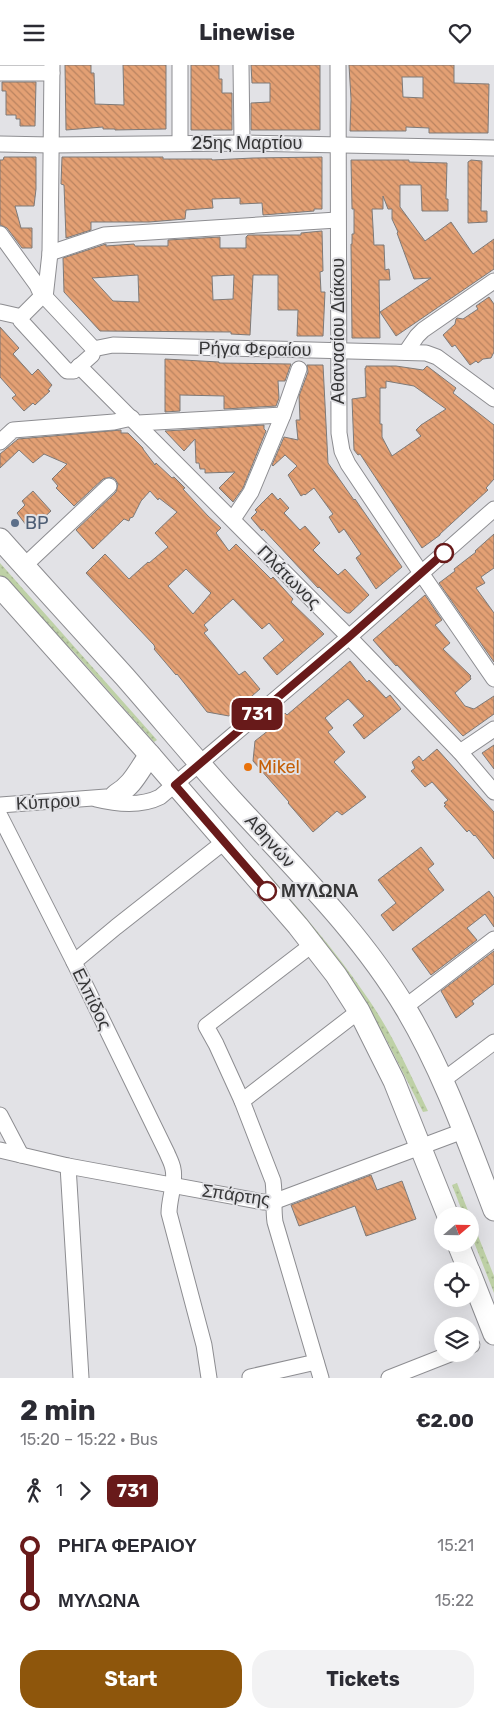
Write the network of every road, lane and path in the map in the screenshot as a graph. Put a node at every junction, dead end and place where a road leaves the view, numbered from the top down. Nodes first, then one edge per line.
1 (180, 65) edge
2 (241, 65) edge
3 (338, 65) edge
4 (52, 69) edge
5 (0, 73) edge
6 (180, 143) junction
7 (242, 143) junction
8 (339, 143) junction
9 (0, 144) edge
10 (51, 145) junction
11 (494, 148) edge
12 (337, 221) junction
13 (0, 234) edge
14 (50, 253) junction
15 (494, 281) edge
16 (44, 298) junction
17 (0, 312) edge
18 (22, 317) junction
19 (93, 349) junction
20 (340, 351) junction
21 (406, 352) junction
22 (79, 366) junction
23 (300, 369) dead end
24 (494, 399) edge
25 (284, 415) junction
26 (135, 421) junction
27 (0, 442) edge
28 (109, 486) dead end
29 (492, 515) edge
30 (233, 519) junction
31 (0, 539) edge
32 (24, 566) junction
33 (421, 573) junction
34 (0, 587) edge
35 (349, 637) junction
36 (494, 679) edge
37 (494, 729) edge
38 (460, 753) junction
39 (150, 755) junction
40 (200, 763) junction
41 (175, 785) junction
42 (494, 792) edge
43 (106, 797) junction
44 (0, 805) edge
45 (0, 816) edge
46 (224, 842) junction
47 (494, 939) edge
48 (313, 944) junction
49 (74, 962) junction
50 (405, 1007) junction
51 (359, 1011) junction
52 (494, 1041) edge
53 (442, 1081) junction
54 (242, 1101) junction
55 (0, 1115) edge
56 (463, 1131) junction
57 (421, 1148) junction
58 (0, 1150) edge
59 (21, 1155) junction
60 (68, 1165) junction
61 (489, 1181) edge
62 (173, 1185) junction
63 (273, 1202) junction
64 (444, 1207) edge
65 (494, 1210) edge
66 (479, 1295) edge
67 (494, 1334) edge
68 (434, 1360) edge
69 (316, 1362) junction
70 (250, 1377) edge
71 (80, 1378) edge
72 (209, 1378) edge
73 (321, 1378) edge
74 (389, 1378) edge

1 - 6 street
2 - 7 street
3 - 8 street, Αθανασίου Διάκου
4 - 5 street
4 - 10 street
6 - 7 street, 25ης Μαρτίου
6 - 10 street, 25ης Μαρτίου
7 - 8 street, 25ης Μαρτίου
8 - 11 street, 25ης Μαρτίου
8 - 12 street, Αθανασίου Διάκου
9 - 10 street, 25ης Μαρτίου
10 - 14 street
12 - 14 street
12 - 20 street, Αθανασίου Διάκου
13 - 16 street
14 - 16 street
15 - 21 street
16 - 18 street
16 - 19 street
17 - 18 street
18 - 22 street
19 - 20 street, Ρήγα Φεραίου
19 - 22 street
20 - 21 street, Ρήγα Φεραίου
20 - 33 street, Αθανασίου Διάκου
21 - 24 street, Ρήγα Φεραίου
22 - 26 street, Πλάτωνος
23 - 25 street
25 - 26 street
25 - 30 street
26 - 27 street
26 - 30 street, Πλάτωνος
28 - 32 street
29 - 33 street
30 - 35 street, Πλάτωνος
31 - 32 highway, Αθηνών
32 - 40 highway, Αθηνών
33 - 35 street
33 - 36 street, Αθανασίου Διάκου
34 - 39 highway, Αθηνών
35 - 38 street, Πλάτωνος
35 - 40 street
37 - 38 street
38 - 42 street, Πλάτωνος
39 - 41 highway, Αθηνών
39 - 43 highway
40 - 41 street
40 - 50 highway, Αθηνών
41 - 43 street, Κύπρου
41 - 43 street, Κύπρου
41 - 46 highway, Αθηνών
43 - 44 street, Κύπρου
45 - 49 street, Ελπίδος
46 - 48 highway, Αθηνών
46 - 49 street
47 - 50 street
48 - 51 highway, Αθηνών
48 - 54 street
49 - 62 street, Ελπίδος
50 - 53 highway, Αθηνών
51 - 54 street
51 - 57 highway, Αθηνών
52 - 53 street
53 - 56 highway, Αθηνών
54 - 63 street
55 - 59 street
56 - 57 street, Σπάρτης
56 - 61 highway, Αθηνών
57 - 63 street, Σπάρτης
57 - 64 highway, Αθηνών
58 - 59 street, Σπάρτης
59 - 60 street, Σπάρτης
60 - 62 street, Σπάρτης
60 - 71 street
61 - 65 highway, Αθηνών
62 - 63 street, Σπάρτης
62 - 72 street, Ελπίδος
63 - 69 street
66 - 67 highway
68 - 74 street
69 - 70 street
69 - 73 street

